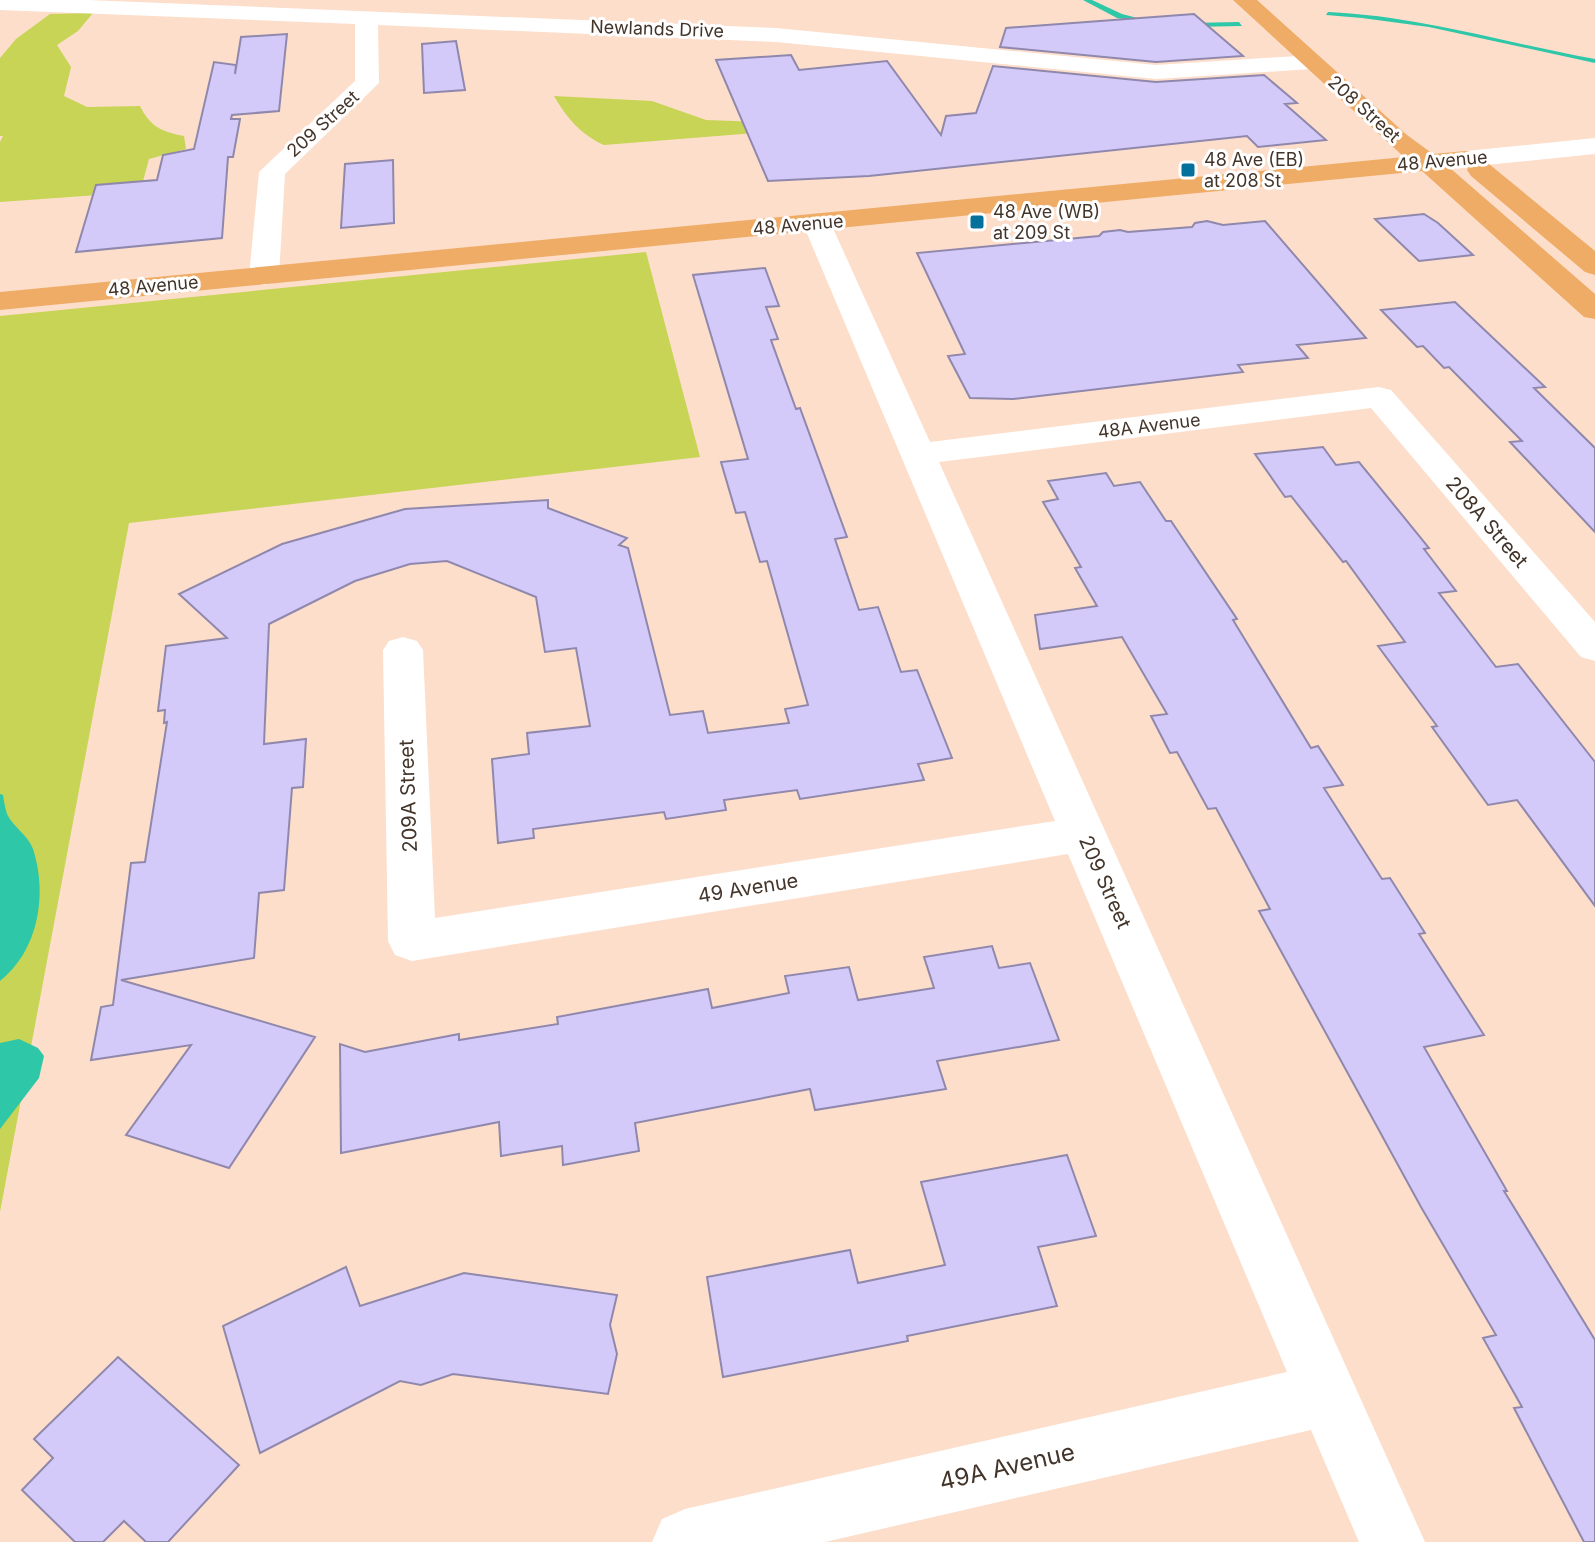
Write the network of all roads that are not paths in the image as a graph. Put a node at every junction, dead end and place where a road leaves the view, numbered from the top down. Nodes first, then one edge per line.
1 (1244, 0) edge
2 (0, 3) edge
3 (364, 17) junction
4 (1312, 62) junction
5 (1436, 133) dead end
6 (1595, 146) edge
7 (1466, 159) junction
8 (1427, 162) junction
9 (817, 224) junction
10 (1595, 266) edge
11 (264, 276) junction
12 (0, 301) edge
13 (1595, 310) edge
14 (1379, 397) joint
15 (919, 454) junction
16 (1595, 648) edge
17 (403, 650) dead end
18 (1084, 834) junction
19 (412, 941) joint
20 (1329, 1395) junction
21 (685, 1542) edge
22 (1392, 1542) edge

1 - 4 main road, 208 Street
2 - 3 street, Newlands Drive
3 - 4 street, Newlands Drive
3 - 11 street, 209 Street
4 - 8 main road, 208 Street
5 - 7 main road
6 - 7 street, 48 Avenue
7 - 8 main road, 48 Avenue
7 - 10 main road
8 - 9 main road, 48 Avenue
8 - 13 main road, 208 Street
9 - 11 main road, 48 Avenue
9 - 15 street, 209 Street
11 - 12 main road, 48 Avenue
14 - 15 street, 48A Avenue
14 - 16 street, 208A Street
15 - 18 street, 209 Street
17 - 19 street, 209A Street
18 - 19 street, 49 Avenue
18 - 20 street, 209 Street
20 - 21 street, 49A Avenue
20 - 22 street, 209 Street

